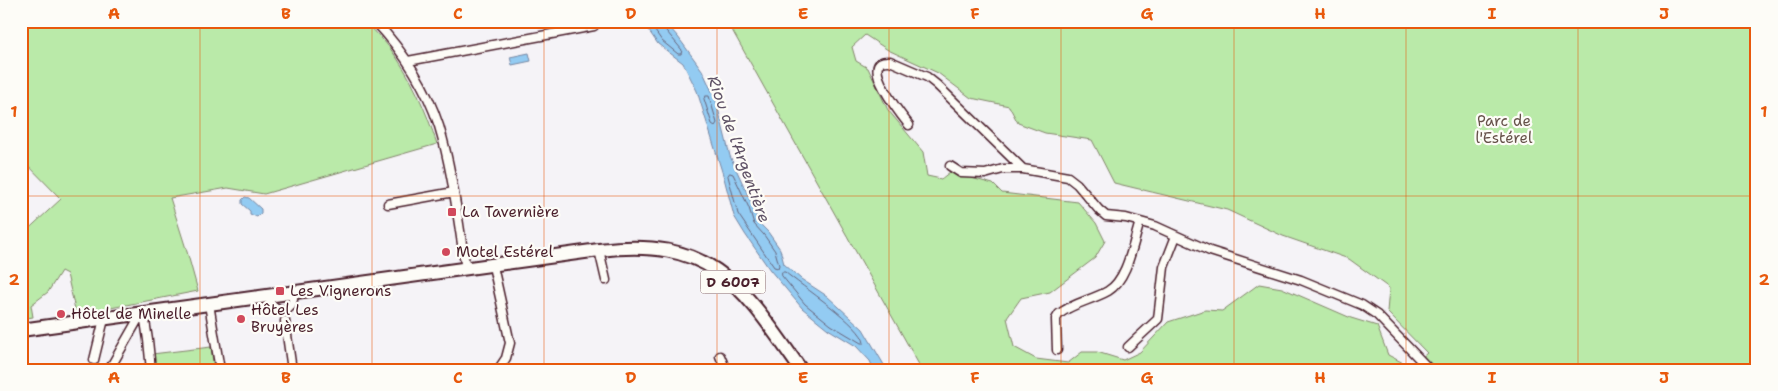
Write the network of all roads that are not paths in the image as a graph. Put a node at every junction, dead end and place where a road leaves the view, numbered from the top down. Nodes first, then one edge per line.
1 (375, 21) edge
2 (594, 26) dead end
3 (408, 61) junction
4 (909, 124) dead end
5 (950, 166) dead end
6 (1023, 169) junction
7 (454, 192) junction
8 (388, 204) dead end
9 (1140, 222) junction
10 (1176, 236) junction
11 (599, 250) junction
12 (493, 266) junction
13 (466, 270) junction
14 (606, 280) dead end
15 (293, 292) junction
16 (268, 297) junction
17 (209, 304) junction
18 (144, 314) junction
19 (284, 316) junction
20 (104, 319) junction
21 (21, 330) edge
22 (1128, 347) dead end
23 (1057, 350) dead end
24 (720, 356) dead end
25 (94, 360) dead end
26 (109, 370) edge
27 (150, 370) edge
28 (220, 370) edge
29 (292, 370) edge
30 (498, 370) edge
31 (726, 370) edge
32 (801, 370) edge
33 (1430, 370) edge

1 - 3 street
2 - 3 street
3 - 7 street
4 - 6 street
5 - 6 street
6 - 9 street
7 - 8 street
7 - 13 street
9 - 10 street
9 - 23 street
10 - 22 street
10 - 33 street
11 - 12 main road, D 6007
11 - 14 street
11 - 32 main road, D 6007
12 - 13 main road, D 6007
12 - 30 street
13 - 15 main road, D 6007
15 - 16 main road, D 6007
15 - 19 street
16 - 17 main road, D 6007
16 - 19 street
17 - 18 main road, D 6007
17 - 28 street
18 - 20 main road, D 6007
18 - 26 street
18 - 27 street
19 - 29 street
20 - 21 main road, D 6007
20 - 25 street
24 - 31 street

